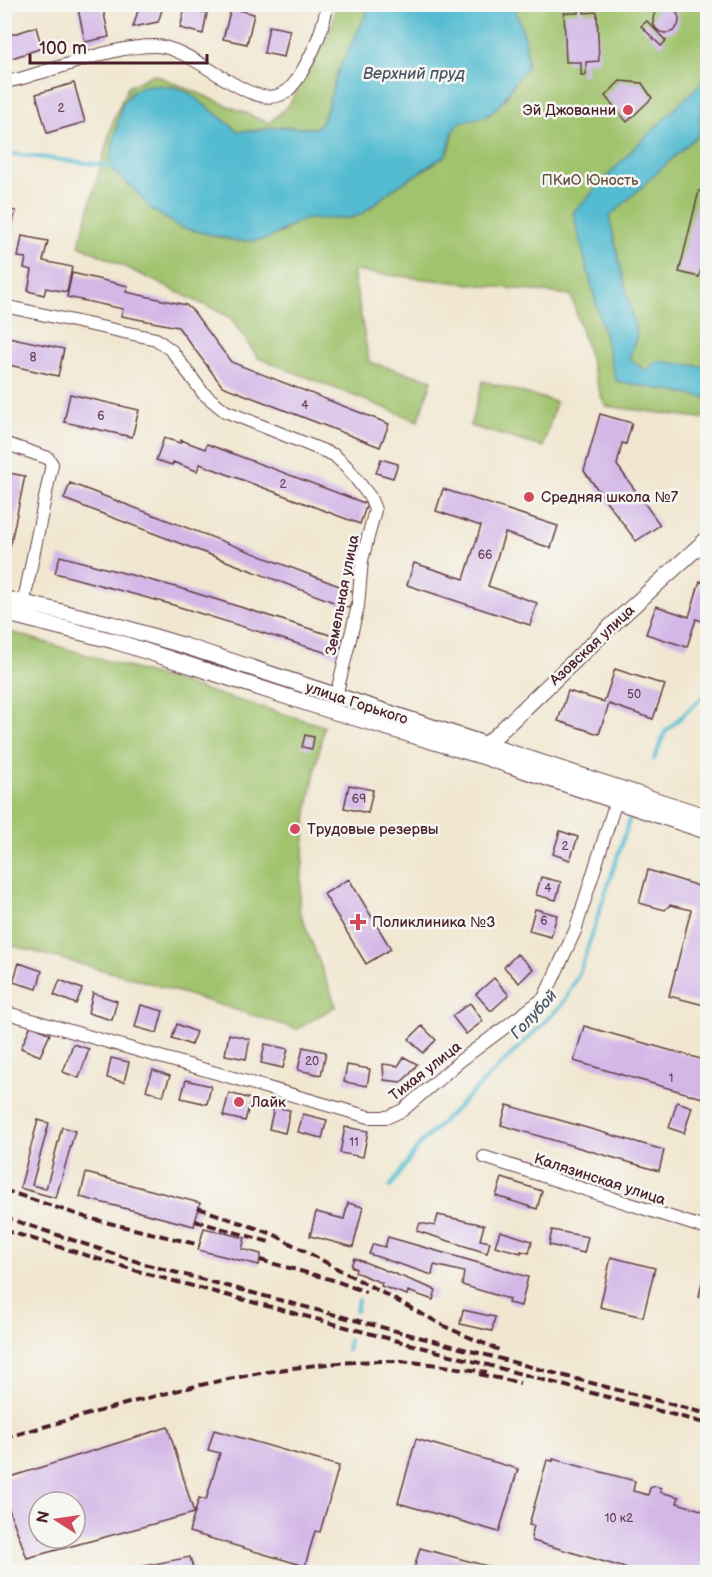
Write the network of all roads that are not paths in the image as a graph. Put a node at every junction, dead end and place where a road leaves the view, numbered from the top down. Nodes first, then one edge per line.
1 (327, 4) edge
2 (5, 82) edge
3 (4, 306) edge
4 (4, 443) edge
5 (708, 538) edge
6 (4, 598) edge
7 (22, 610) junction
8 (4, 613) edge
9 (336, 696) junction
10 (483, 750) junction
11 (616, 801) junction
12 (708, 817) edge
13 (708, 832) edge
14 (4, 1012) edge
15 (484, 1157) dead end
16 (708, 1228) edge

1 - 2 street
3 - 9 street, Земельная улица
4 - 7 street
5 - 10 main road, Азовская улица
6 - 7 main road, улица Горького
7 - 8 main road, улица Горького
7 - 9 main road, улица Горького
7 - 10 main road, улица Горького
9 - 10 main road, улица Горького
10 - 11 main road, улица Горького
10 - 12 main road, улица Горького
11 - 13 main road, улица Горького
11 - 14 street, Тихая улица
15 - 16 street, Калязинская улица

